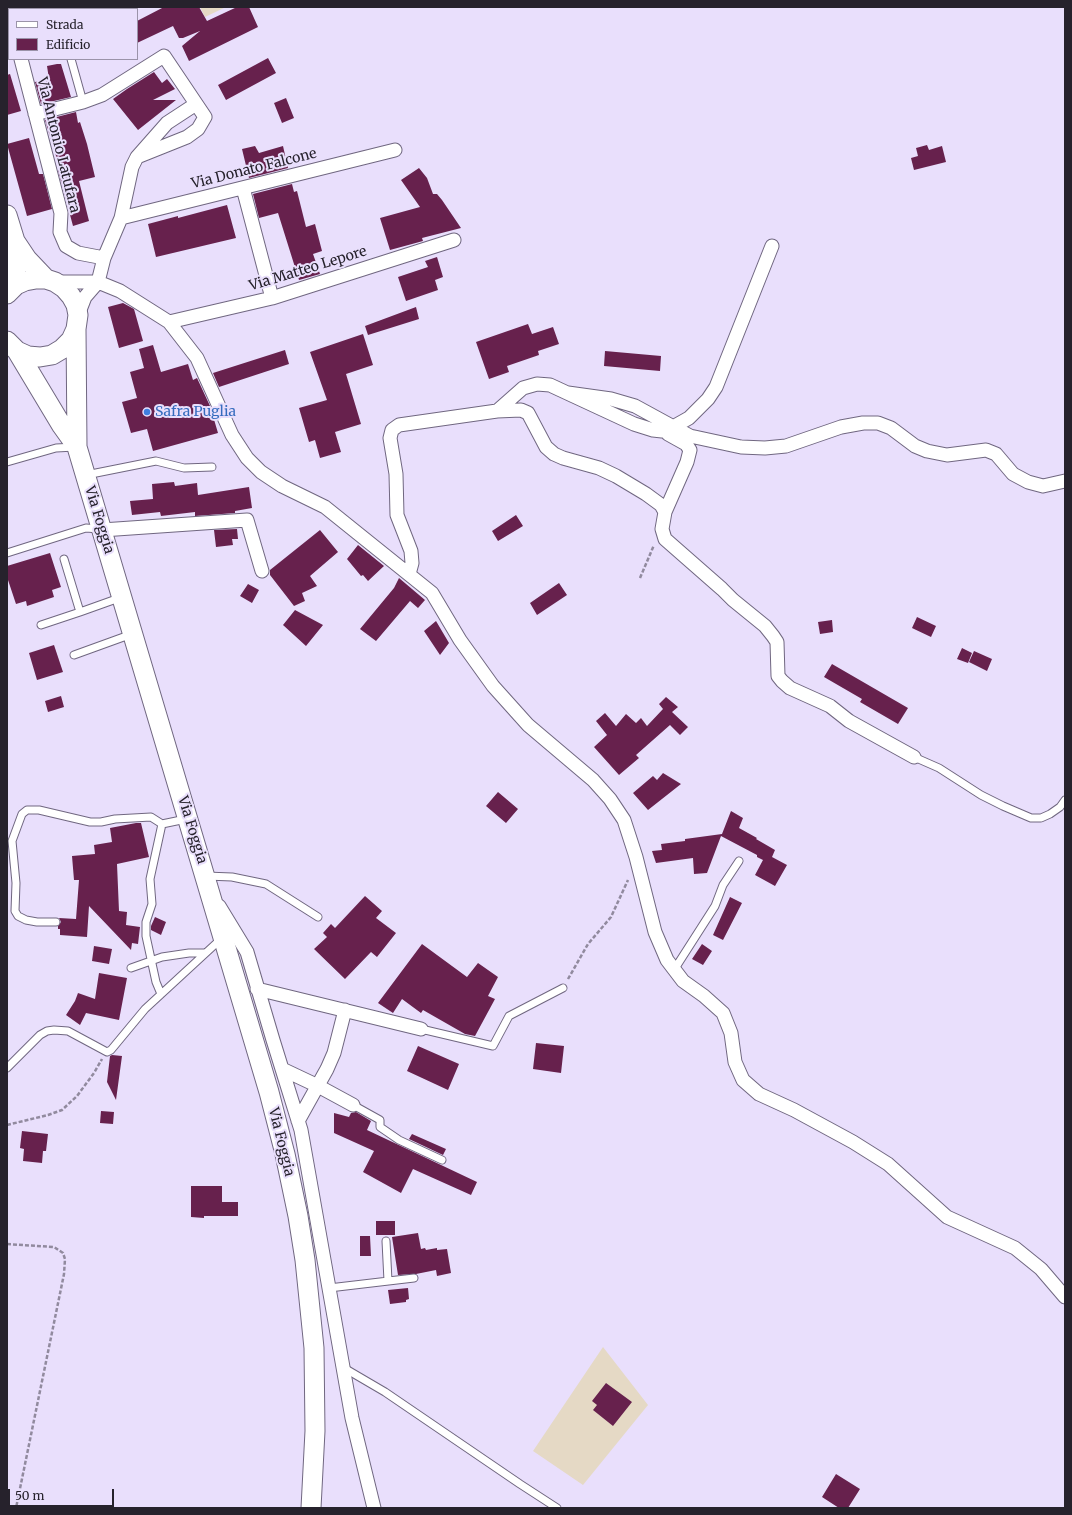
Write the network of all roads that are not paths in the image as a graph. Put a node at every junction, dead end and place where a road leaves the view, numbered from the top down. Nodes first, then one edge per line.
1 (21, 60) edge
2 (71, 60) edge
3 (83, 102) junction
4 (196, 104) junction
5 (35, 114) junction
6 (395, 150) dead end
7 (137, 157) junction
8 (243, 188) junction
9 (7, 215) edge
10 (121, 218) junction
11 (454, 240) dead end
12 (15, 241) junction
13 (772, 246) dead end
14 (104, 258) junction
15 (51, 281) junction
16 (98, 282) junction
17 (10, 291) edge
18 (272, 298) junction
19 (77, 322) junction
20 (169, 322) junction
21 (10, 345) edge
22 (497, 411) junction
23 (668, 429) junction
24 (77, 447) junction
25 (7, 462) edge
26 (212, 467) dead end
27 (86, 475) junction
28 (1065, 481) edge
29 (664, 517) junction
30 (102, 530) junction
31 (7, 553) edge
32 (64, 559) dead end
33 (262, 571) dead end
34 (409, 574) junction
35 (122, 597) junction
36 (80, 612) junction
37 (41, 624) dead end
38 (133, 634) junction
39 (74, 655) dead end
40 (914, 757) joint
41 (1065, 800) edge
42 (188, 818) junction
43 (162, 824) junction
44 (739, 861) dead end
45 (208, 883) junction
46 (318, 917) dead end
47 (56, 922) dead end
48 (224, 937) junction
49 (204, 953) junction
50 (152, 961) junction
51 (131, 968) dead end
52 (674, 970) junction
53 (563, 988) road end
54 (257, 989) junction
55 (162, 994) junction
56 (345, 1010) junction
57 (421, 1029) joint
58 (7, 1068) edge
59 (282, 1070) junction
60 (318, 1086) junction
61 (353, 1105) joint
62 (298, 1121) junction
63 (442, 1160) dead end
64 (386, 1241) dead end
65 (414, 1278) dead end
66 (388, 1281) junction
67 (329, 1288) junction
68 (1065, 1297) edge
69 (343, 1367) junction
70 (311, 1508) edge
71 (374, 1508) edge
72 (557, 1508) edge

1 - 5 street, Via Antonio Latufara
2 - 3 lane
3 - 4 street
3 - 5 street
4 - 7 street
4 - 7 street
5 - 14 street, Via Antonio Latufara
6 - 8 street, Via Donato Falcone
7 - 10 street
8 - 10 street, Via Donato Falcone
8 - 18 street
9 - 12 main road, Via Foggia
10 - 14 street
11 - 18 street, Via Matteo Lepore
12 - 15 main road, Via Foggia
12 - 17 main road, Via Foggia
13 - 23 street
14 - 16 street
15 - 16 street
15 - 17 main road, Via Foggia
15 - 19 main road, Via Foggia
16 - 19 street
16 - 20 street
18 - 20 street, Via Matteo Lepore
19 - 21 main road, Via Foggia
19 - 24 main road, Via Foggia
20 - 34 street
21 - 24 main road, Via Foggia
22 - 23 street
22 - 29 street
22 - 34 street
23 - 28 street
23 - 29 street
24 - 25 lane
24 - 27 main road, Via Foggia
26 - 27 lane
27 - 30 main road, Via Foggia
29 - 40 street
30 - 31 lane
30 - 33 street
30 - 35 main road, Via Foggia
32 - 36 lane
34 - 52 street
35 - 36 lane
35 - 38 main road, Via Foggia
36 - 37 lane
38 - 39 lane
38 - 42 main road, Via Foggia
40 - 41 lane
42 - 43 lane
42 - 45 main road, Via Foggia
43 - 47 lane
43 - 50 lane
44 - 52 lane
45 - 46 lane
45 - 48 main road, Via Foggia
45 - 54 street
48 - 49 lane
48 - 70 main road, Via Foggia
49 - 50 lane
49 - 55 lane
50 - 51 lane
50 - 55 lane
52 - 68 street
53 - 57 lane
54 - 56 street
54 - 59 street
55 - 58 lane
56 - 57 street
56 - 60 street
59 - 60 street
59 - 62 street
60 - 61 street
60 - 62 street
61 - 63 lane
62 - 67 street
64 - 66 lane
65 - 66 lane
66 - 67 lane
67 - 69 street
69 - 71 street
69 - 72 lane

